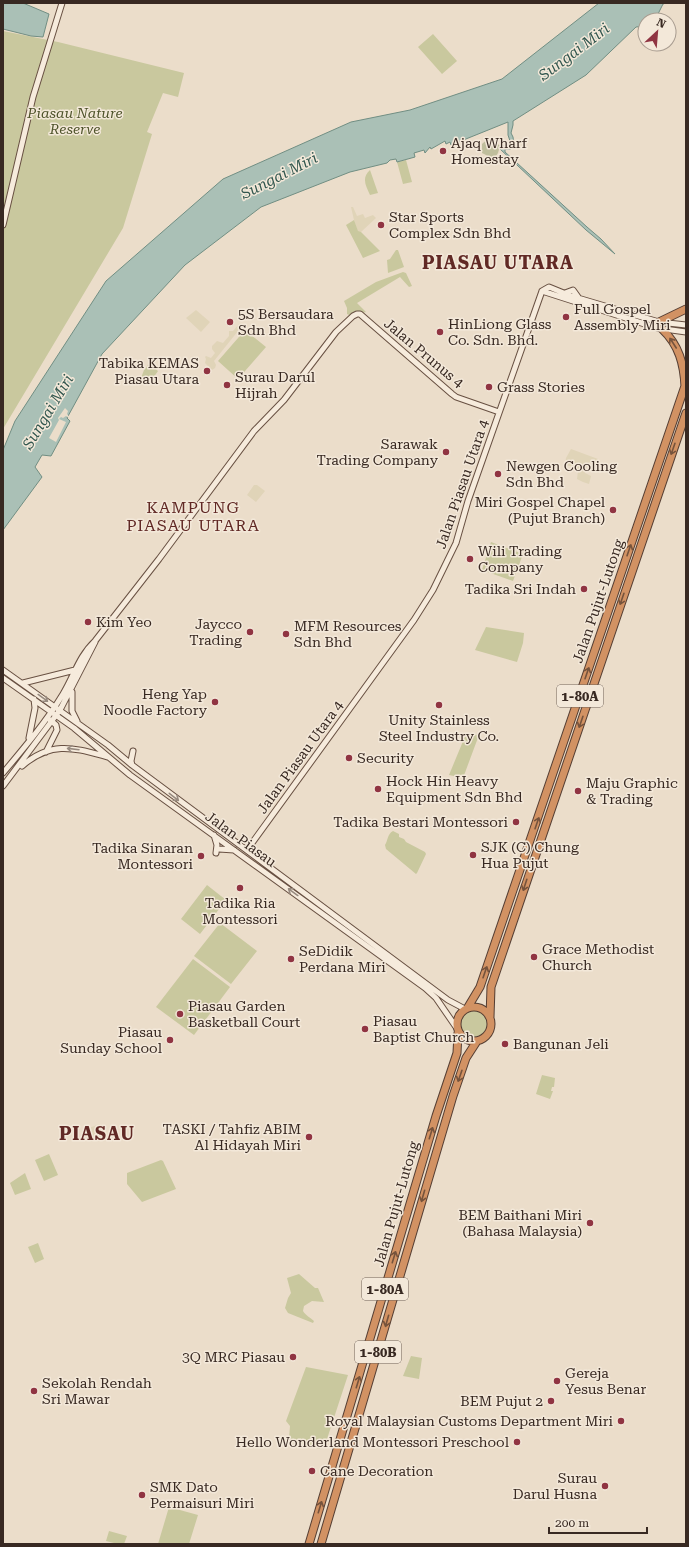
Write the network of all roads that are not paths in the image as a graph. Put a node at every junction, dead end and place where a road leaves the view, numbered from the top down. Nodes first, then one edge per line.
1 (62, 3) edge
2 (3, 225) edge
3 (542, 291) junction
4 (564, 293) junction
5 (577, 300) junction
6 (686, 309) edge
7 (686, 325) edge
8 (660, 326) junction
9 (686, 332) edge
10 (685, 385) edge
11 (499, 412) junction
12 (686, 413) edge
13 (95, 642) junction
14 (3, 670) edge
15 (76, 670) junction
16 (3, 678) edge
17 (23, 683) junction
18 (72, 687) junction
19 (34, 699) junction
20 (55, 706) junction
21 (60, 710) junction
22 (50, 711) junction
23 (56, 716) junction
24 (46, 717) junction
25 (52, 721) junction
26 (79, 724) junction
27 (29, 741) junction
28 (46, 752) junction
29 (117, 753) junction
30 (111, 758) junction
31 (132, 765) junction
32 (3, 773) edge
33 (14, 773) junction
34 (130, 775) junction
35 (155, 781) junction
36 (3, 786) edge
37 (214, 834) junction
38 (224, 834) junction
39 (253, 841) junction
40 (224, 842) junction
41 (236, 843) junction
42 (235, 850) junction
43 (247, 850) junction
44 (253, 855) junction
45 (247, 859) junction
46 (325, 912) junction
47 (466, 1008) junction
48 (490, 1017) junction
49 (457, 1030) junction
50 (477, 1041) junction
51 (309, 1544) edge
52 (321, 1544) edge

1 - 2 street
3 - 4 street
3 - 5 street
3 - 11 street, Jalan Piasau Utara 4
4 - 5 street
4 - 5 street
5 - 8 street
6 - 8 highway
7 - 8 street
8 - 9 street
10 -> 8 highway
47 -> 10 highway, Jalan Pujut-Lutong / 1-80A
11 - 13 street, Jalan Prunus 4
11 - 39 street, Jalan Piasau Utara 4
12 -> 48 highway, Jalan Pujut-Lutong
13 - 15 street
13 - 18 street
14 - 17 street
15 - 17 street
15 - 20 street
16 - 19 street, Jalan Piasau
17 -> 20 street
18 - 21 street
18 - 26 street
19 - 22 street, Jalan Piasau
19 - 27 street
20 - 21 street
20 - 22 street
21 - 23 street
21 - 26 street
22 - 23 street, Jalan Piasau
22 - 24 street
23 - 25 street
23 - 30 street, Jalan Piasau
24 - 25 street
24 - 27 street
25 - 28 street
25 - 33 street
26 - 29 street
27 - 32 street
30 -> 28 street
28 - 33 street
29 - 31 street, Jalan Piasau
29 - 31 street
30 - 34 street, Jalan Piasau
31 - 35 street, Jalan Piasau
33 - 36 street
34 - 35 street
34 - 37 street, Jalan Piasau
35 -> 38 street, Jalan Piasau
37 - 40 street, Jalan Piasau
37 - 42 street
38 - 40 street
38 - 41 street, Jalan Piasau
39 - 41 street
39 - 43 street, Jalan Piasau Utara 4
39 - 44 street
40 - 42 street, Jalan Piasau
41 - 43 street, Jalan Piasau
42 - 45 street, Jalan Piasau
43 - 44 street, Jalan Piasau
43 - 45 street
44 - 46 street, Jalan Piasau
46 -> 45 street, Jalan Piasau
46 - 47 street, Jalan Piasau
46 - 49 street, Jalan Piasau
47 - 48 highway
47 - 49 highway
48 - 50 highway
49 - 50 highway
51 -> 49 highway, Jalan Pujut-Lutong / 1-80A
50 -> 52 highway, Jalan Pujut-Lutong / 1-80B

